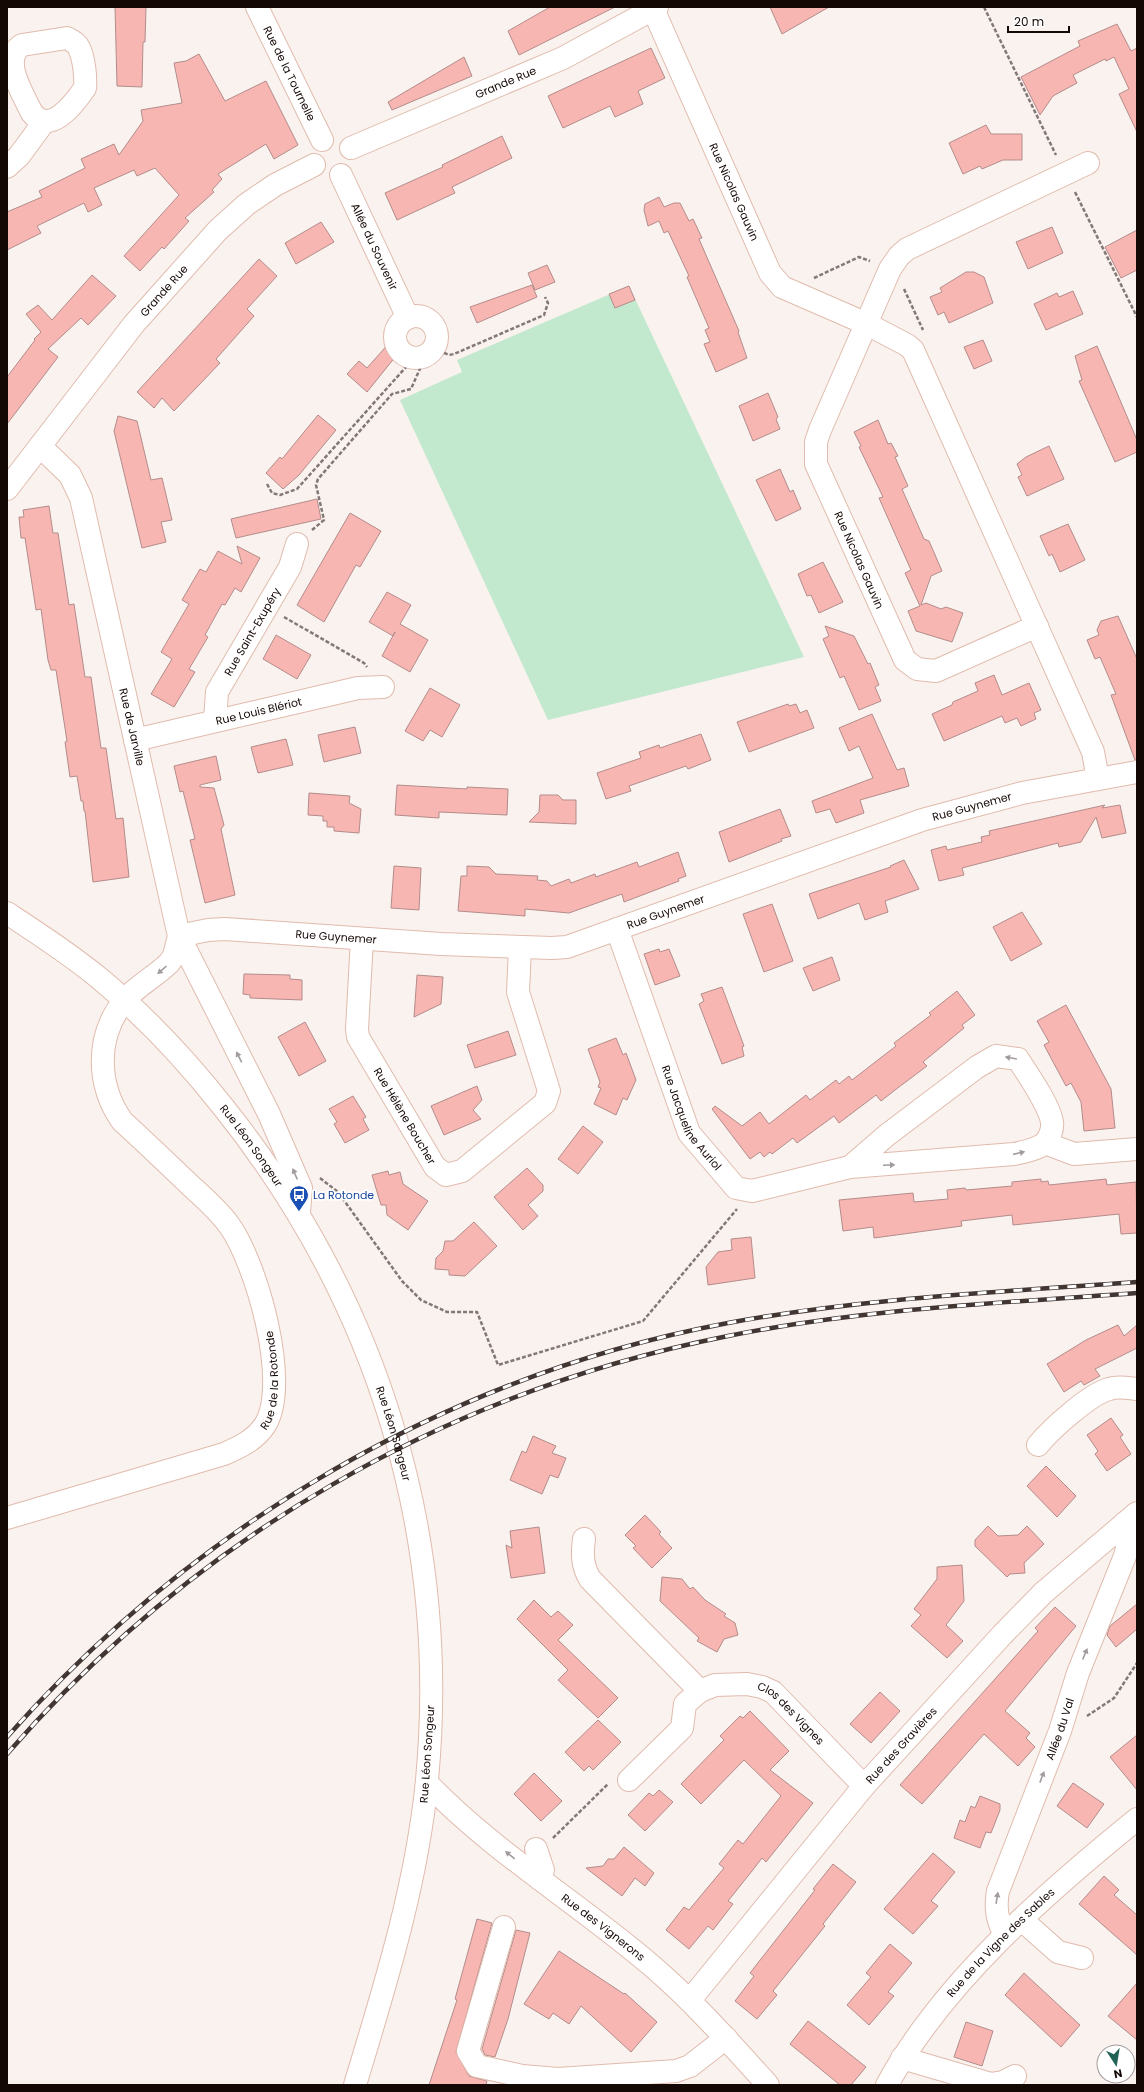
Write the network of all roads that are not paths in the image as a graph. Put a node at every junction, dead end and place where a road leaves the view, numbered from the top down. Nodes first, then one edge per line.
1 (257, 7) edge
2 (655, 8) edge
3 (44, 122) dead end
4 (322, 140) junction
5 (351, 148) junction
6 (1088, 163) dead end
7 (314, 165) junction
8 (7, 167) edge
9 (341, 175) junction
10 (408, 318) junction
11 (867, 324) junction
12 (40, 446) junction
13 (7, 489) edge
14 (297, 544) road end
15 (1037, 626) junction
16 (382, 687) road end
17 (215, 721) junction
18 (135, 740) junction
19 (1137, 772) edge
20 (1098, 779) junction
21 (7, 913) edge
22 (617, 929) junction
23 (179, 936) junction
24 (362, 939) junction
25 (520, 947) junction
26 (124, 1001) junction
27 (1045, 1143) junction
28 (1137, 1148) edge
29 (850, 1166) junction
30 (299, 1212) junction
31 (1137, 1389) edge
32 (1038, 1445) dead end
33 (7, 1518) edge
34 (1131, 1518) edge
35 (584, 1539) dead end
36 (692, 1697) junction
37 (630, 1780) road end
38 (427, 1783) junction
39 (864, 1786) junction
40 (1137, 1820) edge
41 (537, 1851) road end
42 (540, 1879) junction
43 (1022, 1920) junction
44 (504, 1926) dead end
45 (1005, 1935) junction
46 (1082, 1958) dead end
47 (690, 2000) junction
48 (726, 2038) junction
49 (902, 2058) junction
50 (1015, 2076) dead end
51 (355, 2085) edge
52 (768, 2085) edge
53 (887, 2085) edge

1 - 4 street, Rue de la Tournelle
2 - 5 street, Grande Rue
2 - 11 street, Rue Nicolas Gauvin
3 - 8 street
4 - 5 street
4 - 7 street
5 - 9 street
6 - 11 street, Rue Nicolas Gauvin
7 - 9 street
7 - 12 street, Grande Rue
9 - 10 street, Allée du Souvenir
10 - 10 street
11 - 15 street, Rue Nicolas Gauvin
11 - 15 street, Rue Nicolas Gauvin
12 - 13 street, Grande Rue
12 - 18 street, Rue de Jarville
14 - 17 street, Rue Saint-Exupéry
15 - 20 street, Rue Nicolas Gauvin
16 - 17 street, Rue Louis Blériot
17 - 18 street, Rue Louis Blériot
18 - 23 street, Rue de Jarville
19 - 20 street, Rue Guynemer
20 - 22 street, Rue Guynemer
21 - 26 street, Rue Léon Songeur
22 - 25 street, Rue Guynemer
22 - 29 street, Rue Jacqueline Auriol
23 - 24 street, Rue Guynemer
23 -> 26 street, Rue de Jarville
30 -> 23 street
24 - 25 street, Rue Guynemer
24 - 25 street, Rue Hélène Boucher
26 - 30 street, Rue Léon Songeur
26 - 33 street, Rue de la Rotonde
27 - 28 street
29 -> 27 street
27 -> 29 street
30 - 38 street, Rue Léon Songeur
31 - 32 street
34 - 39 street, Rue des Gravières
45 -> 34 street, Allée du Val
35 - 36 street
36 - 37 street
36 - 39 street, Clos des Vignes
42 -> 38 street, Rue des Vignerons
38 - 51 street, Rue Léon Songeur
39 - 47 street, Rue des Gravières
40 - 43 street, Rue de la Vigne des Sables
41 - 42 street
42 - 47 street, Rue des Vignerons
43 - 45 street, Rue de la Vigne des Sables
43 - 46 street
44 - 48 street
45 - 49 street, Rue de la Vigne des Sables
47 - 48 street, Rue des Vignerons
48 - 52 street, Rue des Vignerons
49 - 50 street
49 - 53 street, Rue de la Vigne des Sables

